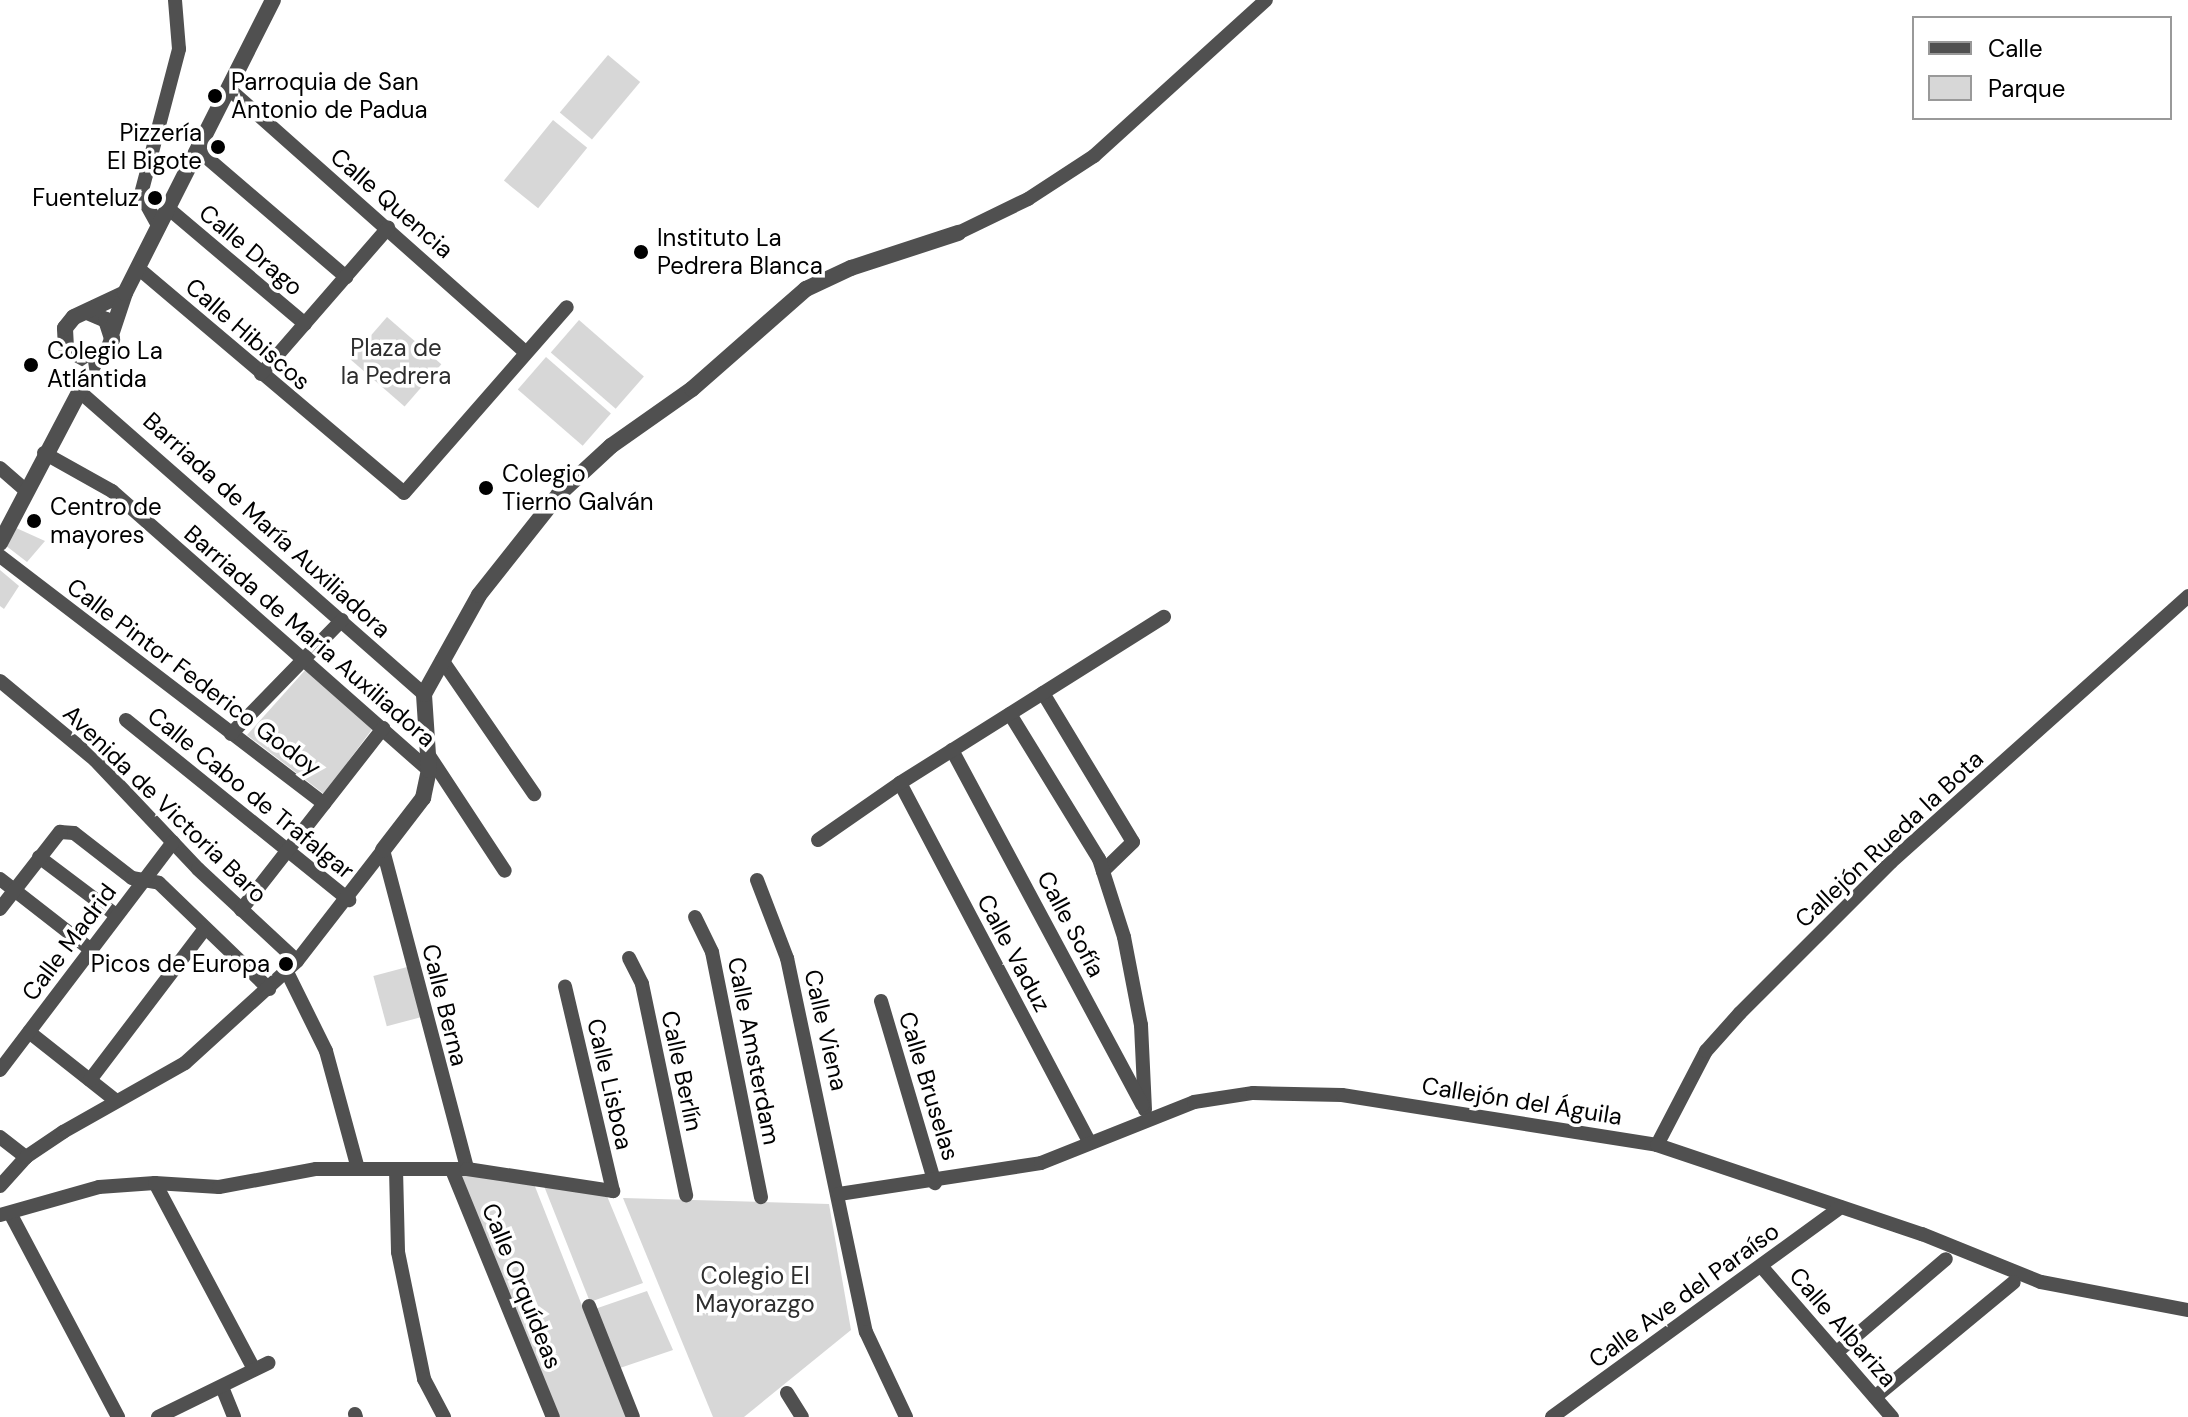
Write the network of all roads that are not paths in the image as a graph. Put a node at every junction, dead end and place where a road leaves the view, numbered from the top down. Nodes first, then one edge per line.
1 (175, 0) edge
2 (273, 0) edge
3 (1266, 0) edge
4 (229, 89) junction
5 (199, 151) junction
6 (169, 209) junction
7 (159, 227) junction
8 (388, 228) junction
9 (958, 233) joint
10 (138, 268) junction
11 (346, 277) junction
12 (125, 293) junction
13 (567, 307) dead end
14 (87, 312) junction
15 (305, 324) junction
16 (112, 332) junction
17 (525, 352) junction
18 (70, 354) junction
19 (96, 360) junction
20 (261, 374) junction
21 (76, 393) junction
22 (44, 453) junction
23 (0, 468) edge
24 (26, 491) junction
25 (0, 543) edge
26 (0, 556) edge
27 (2188, 596) edge
28 (1164, 617) dead end
29 (342, 620) junction
30 (306, 658) junction
31 (442, 660) junction
32 (0, 681) edge
33 (1043, 693) junction
34 (424, 694) junction
35 (1010, 714) junction
36 (126, 720) dead end
37 (383, 728) junction
38 (231, 734) junction
39 (952, 750) junction
40 (427, 752) junction
41 (429, 770) junction
42 (900, 783) junction
43 (534, 794) dead end
44 (324, 804) junction
45 (818, 840) dead end
46 (173, 842) junction
47 (383, 850) junction
48 (287, 854) junction
49 (39, 857) junction
50 (505, 871) dead end
51 (1103, 871) junction
52 (0, 879) edge
53 (145, 879) junction
54 (757, 880) dead end
55 (14, 890) junction
56 (349, 900) junction
57 (0, 909) edge
58 (241, 910) junction
59 (116, 915) junction
60 (695, 917) dead end
61 (204, 930) junction
62 (90, 949) junction
63 (629, 958) dead end
64 (292, 967) junction
65 (565, 987) dead end
66 (269, 989) junction
67 (881, 1001) dead end
68 (29, 1032) junction
69 (0, 1070) edge
70 (90, 1080) junction
71 (115, 1100) junction
72 (1147, 1115) junction
73 (0, 1137) edge
74 (1090, 1143) junction
75 (1657, 1145) junction
76 (26, 1157) junction
77 (358, 1169) junction
78 (396, 1169) junction
79 (460, 1170) junction
80 (155, 1183) junction
81 (935, 1183) junction
82 (0, 1186) edge
83 (839, 1194) junction
84 (686, 1195) dead end
85 (761, 1197) dead end
86 (1841, 1207) junction
87 (5, 1214) edge
88 (1946, 1259) dead end
89 (1761, 1266) junction
90 (2014, 1282) dead end
91 (589, 1306) dead end
92 (2188, 1310) edge
93 (1837, 1352) junction
94 (222, 1387) junction
95 (787, 1393) dead end
96 (1875, 1397) junction
97 (903, 1412) edge
98 (118, 1417) edge
99 (158, 1417) edge
100 (234, 1417) edge
101 (444, 1417) edge
102 (553, 1417) edge
103 (633, 1417) edge
104 (802, 1417) edge
105 (887, 1417) edge
106 (1552, 1417) edge
107 (1892, 1417) edge

1 - 7 street
2 - 4 street
3 - 9 street
4 - 5 street
4 - 8 street, Calle Quencia
5 - 6 street
5 - 11 street
6 - 7 street
6 - 15 street, Calle Drago
7 - 10 street
8 - 11 street
8 - 17 street, Calle Quencia
9 - 31 street
10 - 12 street
10 - 20 street, Calle Hibiscos
11 - 15 street
12 - 14 street
12 - 16 street
13 - 17 street
14 - 16 street
14 - 18 street
15 - 20 street
16 - 19 street
17 - 20 street, Calle Hibiscos
18 - 19 street
18 - 21 street
19 - 21 street
21 - 22 street
21 - 29 street, Barriada de María Auxiliadora
22 - 24 street
22 - 30 street, Barriada de Maria Auxiliadora
23 - 24 street
24 - 25 street
26 - 38 street, Calle Pintor Federico Godoy
27 - 75 street, Callejón Rueda la Bota
28 - 33 street
29 - 30 street
29 - 34 street, Barriada de María Auxiliadora
30 - 37 street, Barriada de Maria Auxiliadora
30 - 38 street
31 - 34 street
31 - 43 street
32 - 46 street, Avenida de Victoria Baro
33 - 35 street
33 - 51 street
34 - 40 street
35 - 39 street
35 - 51 street
36 - 48 street, Calle Cabo de Trafalgar
37 - 41 street, Barriada de Maria Auxiliadora
37 - 44 street
38 - 44 street, Calle Pintor Federico Godoy
39 - 42 street
39 - 72 street, Calle Sofía
40 - 41 street
40 - 50 street
41 - 47 street
42 - 45 street
42 - 74 street, Calle Vaduz
44 - 48 street
46 - 53 street, Calle Madrid
46 - 58 street, Avenida de Victoria Baro
47 - 56 street
47 - 79 street, Calle Berna
48 - 56 street, Calle Cabo de Trafalgar
48 - 58 street
49 - 53 street
49 - 55 street
49 - 59 street
51 - 72 street
52 - 55 street
53 - 59 street, Calle Madrid
53 - 61 street
54 - 83 street, Calle Viena
55 - 57 street
55 - 62 street
56 - 64 street
58 - 64 street, Avenida de Victoria Baro
59 - 62 street, Calle Madrid
60 - 85 street, Calle Amsterdam
61 - 66 street
61 - 70 street
62 - 68 street, Calle Madrid
63 - 84 street, Calle Berlín
64 - 66 street
64 - 77 street
65 - 79 street, Calle Lisboa
66 - 71 street
67 - 81 street, Calle Bruselas
68 - 69 street, Calle Madrid
68 - 70 street
70 - 71 street
71 - 76 street
72 - 74 street, Callejón del Águila
72 - 75 street, Callejón del Águila
73 - 76 street
74 - 81 street, Callejón del Águila
75 - 86 street, Callejón del Águila
76 - 82 street
77 - 78 street
77 - 80 street
78 - 79 street
78 - 101 street
79 - 102 street, Calle Orquídeas
80 - 87 street
80 - 94 street
81 - 83 street, Callejón del Águila
83 - 97 street, Calle Viena
86 - 89 street, Calle Ave del Paraíso
86 - 92 street, Callejón del Águila
87 - 98 street
88 - 93 street
89 - 93 street, Calle Albariza
89 - 106 street, Calle Ave del Paraíso
90 - 96 street
91 - 103 street
93 - 96 street, Calle Albariza
94 - 99 street
94 - 100 street
95 - 104 street
96 - 107 street, Calle Albariza
97 - 105 street

